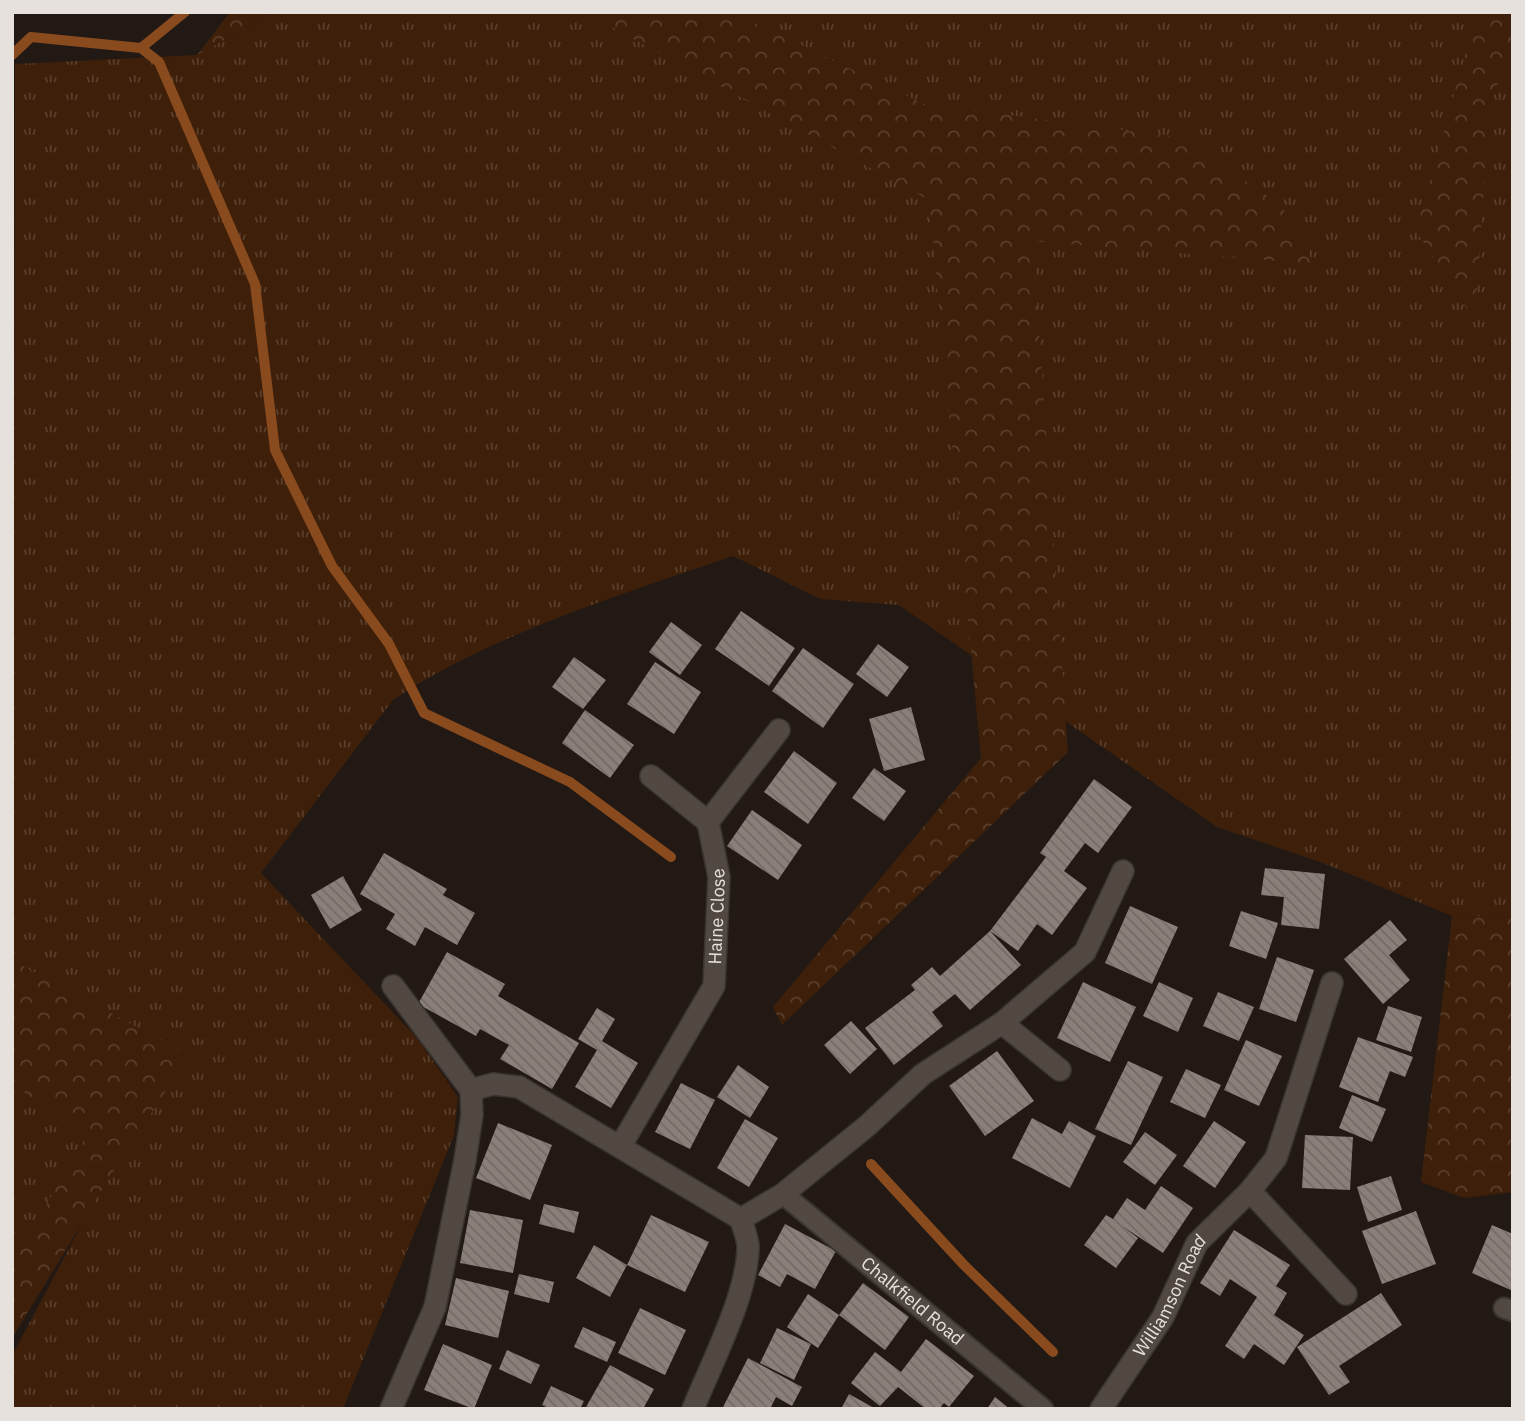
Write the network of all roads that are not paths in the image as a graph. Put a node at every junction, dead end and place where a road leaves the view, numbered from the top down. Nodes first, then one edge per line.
1 (779, 730) dead end
2 (651, 776) dead end
3 (708, 822) junction
4 (1123, 871) dead end
5 (1332, 983) dead end
6 (393, 986) dead end
7 (1002, 1023) junction
8 (1060, 1070) dead end
9 (471, 1090) junction
10 (620, 1147) junction
11 (1251, 1191) junction
12 (783, 1194) junction
13 (741, 1219) junction
14 (1346, 1294) dead end
15 (391, 1409) edge
16 (693, 1409) edge
17 (1043, 1409) edge
18 (1101, 1409) edge

1 - 3 street
2 - 3 street
3 - 10 street, Haine Close
4 - 7 street
5 - 11 street, Williamson Road
6 - 9 street
7 - 8 street
7 - 12 street
9 - 10 street
9 - 15 street
10 - 13 street
11 - 14 street
11 - 18 street, Williamson Road
12 - 13 street
12 - 17 lane, Chalkfield Road
13 - 16 street

